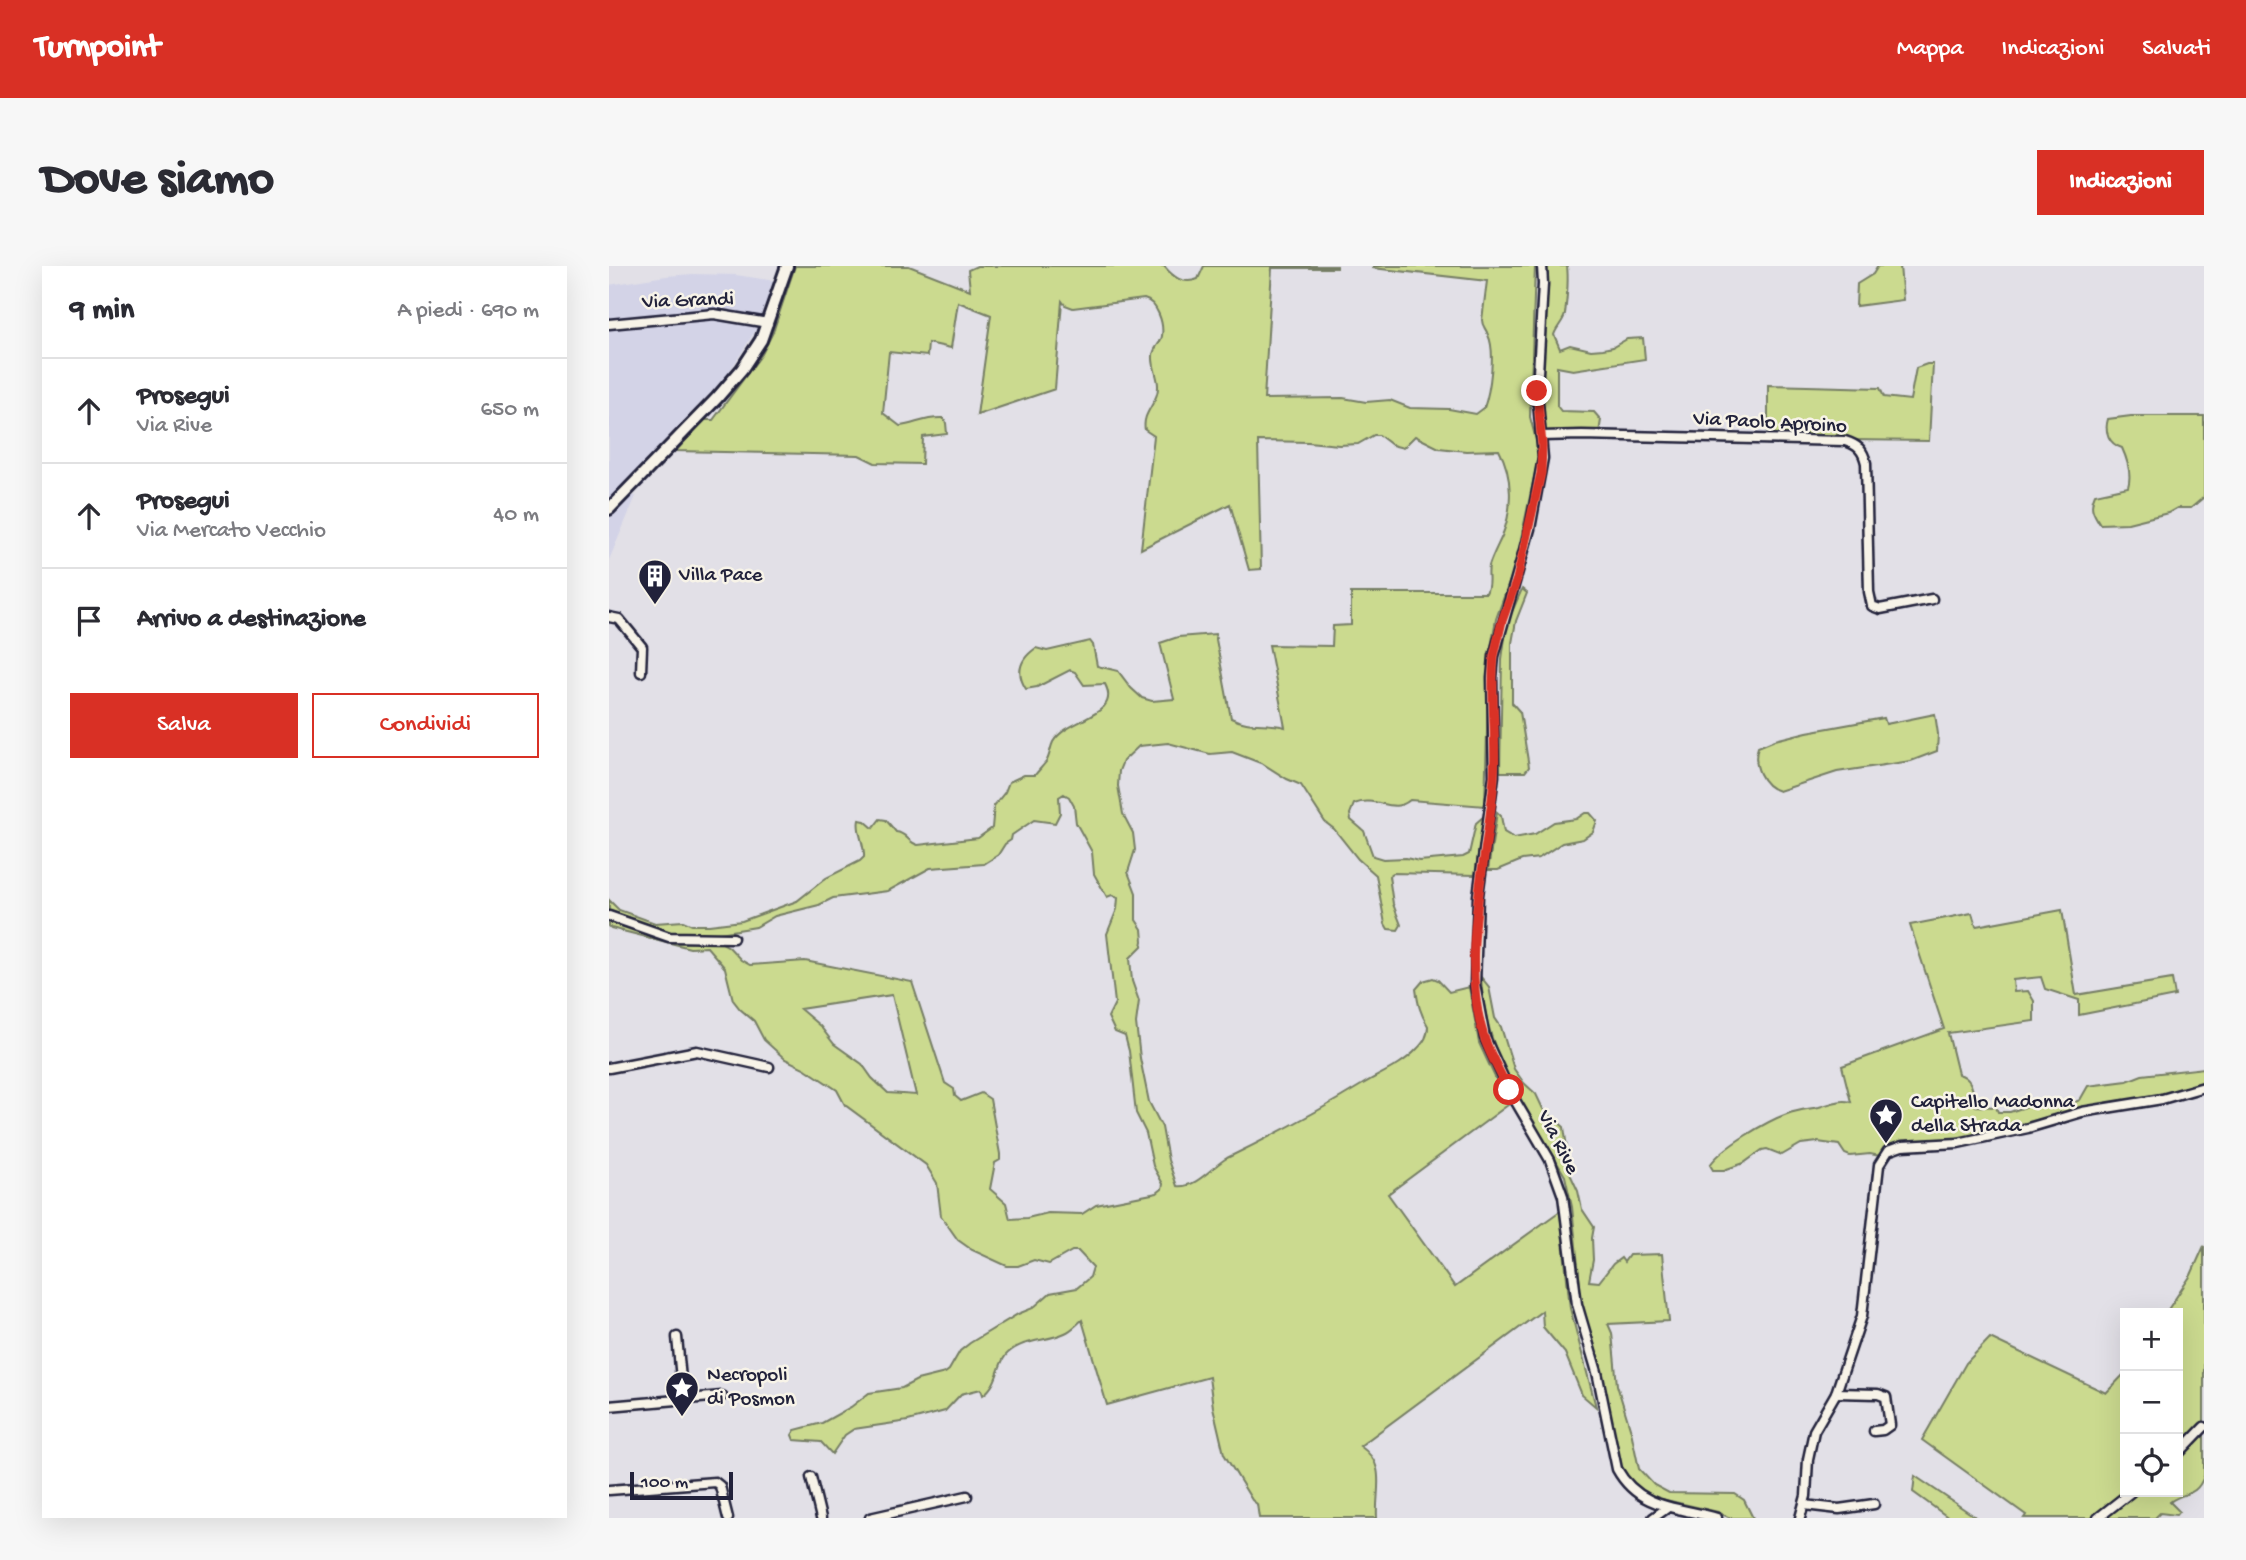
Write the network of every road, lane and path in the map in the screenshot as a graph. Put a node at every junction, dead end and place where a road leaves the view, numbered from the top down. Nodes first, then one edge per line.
1 (787, 266) edge
2 (1542, 266) edge
3 (768, 323) junction
4 (609, 324) edge
5 (1541, 435) junction
6 (609, 509) edge
7 (1932, 599) dead end
8 (609, 617) edge
9 (641, 671) dead end
10 (609, 916) edge
11 (733, 938) dead end
12 (769, 1067) dead end
13 (609, 1068) edge
14 (2204, 1087) edge
15 (677, 1337) dead end
16 (1836, 1392) junction
17 (722, 1396) dead end
18 (683, 1400) junction
19 (609, 1406) edge
20 (2204, 1427) edge
21 (1874, 1431) dead end
22 (2183, 1449) edge
23 (811, 1477) dead end
24 (609, 1490) edge
25 (967, 1496) dead end
26 (2125, 1497) edge
27 (1874, 1504) dead end
28 (1804, 1505) junction
29 (1667, 1508) junction
30 (728, 1518) edge
31 (821, 1518) edge
32 (870, 1518) edge
33 (1653, 1518) edge
34 (1717, 1518) edge
35 (1800, 1518) edge
36 (2098, 1518) edge

1 - 3 main road
2 - 5 street, Via Rive
3 - 4 street, Via Grandi
3 - 6 main road
5 - 7 street, Via Paolo Aproino
5 - 29 street, Via Rive
8 - 9 street
10 - 11 street
12 - 13 street
14 - 16 street
15 - 18 street
16 - 21 street
16 - 28 street
17 - 18 street
18 - 19 street
20 - 22 street
23 - 31 street
24 - 30 street
25 - 32 street
26 - 36 street
27 - 28 street
28 - 35 street
29 - 33 street
29 - 34 street, Via Rive

